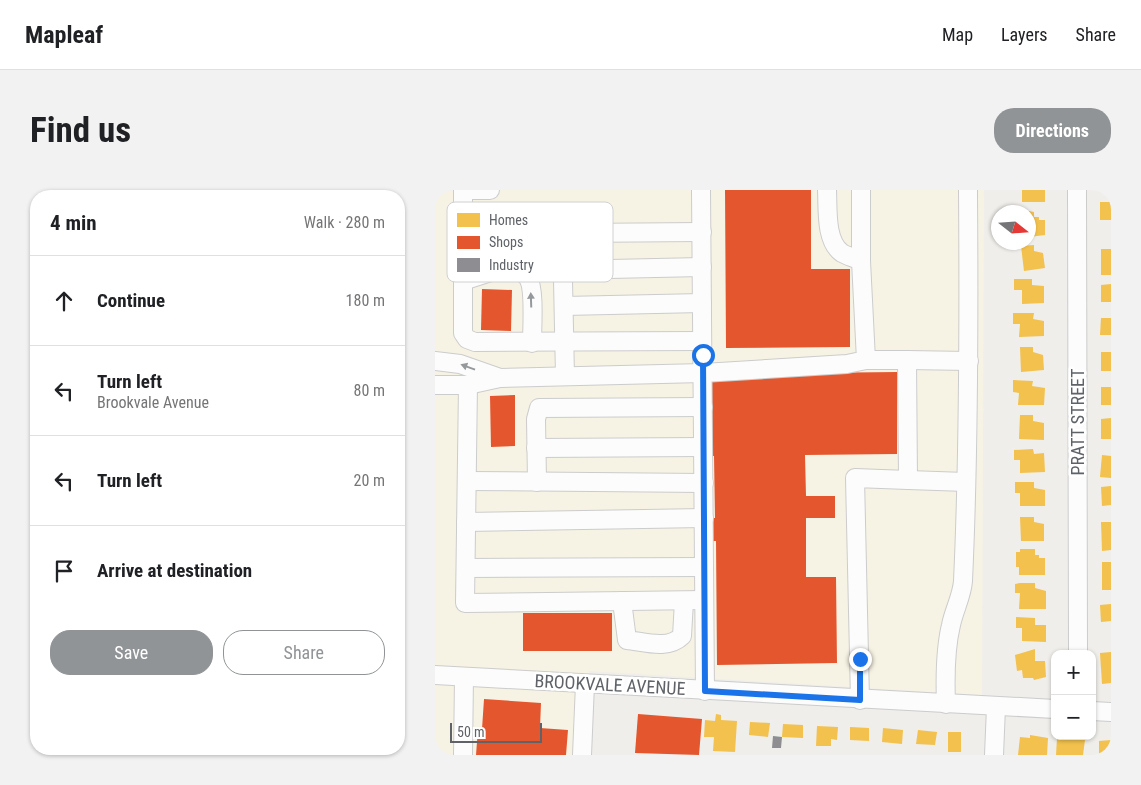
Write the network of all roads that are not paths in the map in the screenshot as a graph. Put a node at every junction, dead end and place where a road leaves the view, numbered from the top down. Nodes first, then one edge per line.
1 (463, 190) edge
2 (490, 190) edge
3 (701, 190) edge
4 (827, 190) edge
5 (861, 190) edge
6 (968, 190) edge
7 (1077, 190) edge
8 (702, 232) junction
9 (613, 233) edge
10 (861, 261) junction
11 (702, 267) junction
12 (613, 269) edge
13 (463, 282) edge
14 (528, 282) edge
15 (563, 282) edge
16 (702, 303) junction
17 (564, 306) junction
18 (702, 341) junction
19 (532, 343) junction
20 (564, 343) junction
21 (865, 360) junction
22 (907, 360) junction
23 (435, 361) edge
24 (969, 362) junction
25 (703, 373) junction
26 (565, 376) junction
27 (500, 378) junction
28 (435, 385) edge
29 (468, 385) junction
30 (703, 406) junction
31 (703, 447) junction
32 (536, 448) junction
33 (908, 480) junction
34 (467, 481) junction
35 (537, 482) junction
36 (965, 482) junction
37 (704, 483) junction
38 (704, 518) junction
39 (466, 522) junction
40 (704, 567) junction
41 (466, 568) junction
42 (705, 600) junction
43 (622, 601) junction
44 (684, 601) junction
45 (1078, 650) edge
46 (435, 675) edge
47 (464, 677) junction
48 (585, 684) junction
49 (705, 691) junction
50 (860, 700) junction
51 (946, 704) junction
52 (996, 707) junction
53 (1051, 710) edge
54 (1096, 711) edge
55 (1111, 712) edge
56 (463, 755) edge
57 (582, 755) edge
58 (994, 755) edge

1 - 2 street
3 - 8 street
4 - 10 street
5 - 10 street
6 - 24 street
7 - 45 street, PRATT STREET
8 - 9 street
8 - 11 street
10 - 21 street
11 - 12 street
11 - 16 street
13 - 19 street
19 -> 14 street
15 - 17 street
16 - 17 street
16 - 18 street
17 - 20 street
18 - 20 street
18 - 25 street
19 - 20 street
20 - 26 street
21 - 22 street
21 - 25 street
22 - 24 street
22 - 33 street
27 -> 23 street
24 - 36 street
25 - 26 street
25 - 30 street
26 - 27 street
27 - 29 street
28 - 29 street
29 - 34 street
30 - 31 street
30 - 32 street
31 - 32 street
31 - 37 street
32 - 35 street
33 - 36 street
33 - 50 street
34 - 35 street
34 - 39 street
35 - 37 street
36 - 51 street
37 - 38 street
38 - 39 street
38 - 40 street
39 - 41 street
40 - 41 street
40 - 42 street
41 - 43 street
42 - 44 street
42 - 49 street
43 - 44 street
43 - 44 street
46 - 47 street, BROOKVALE AVENUE
47 - 48 street, BROOKVALE AVENUE
47 - 56 street
48 - 49 street, BROOKVALE AVENUE
48 - 57 street
49 - 50 street, BROOKVALE AVENUE
50 - 51 street, BROOKVALE AVENUE
51 - 52 street, BROOKVALE AVENUE
52 - 53 street, BROOKVALE AVENUE
52 - 58 street
54 - 55 street

